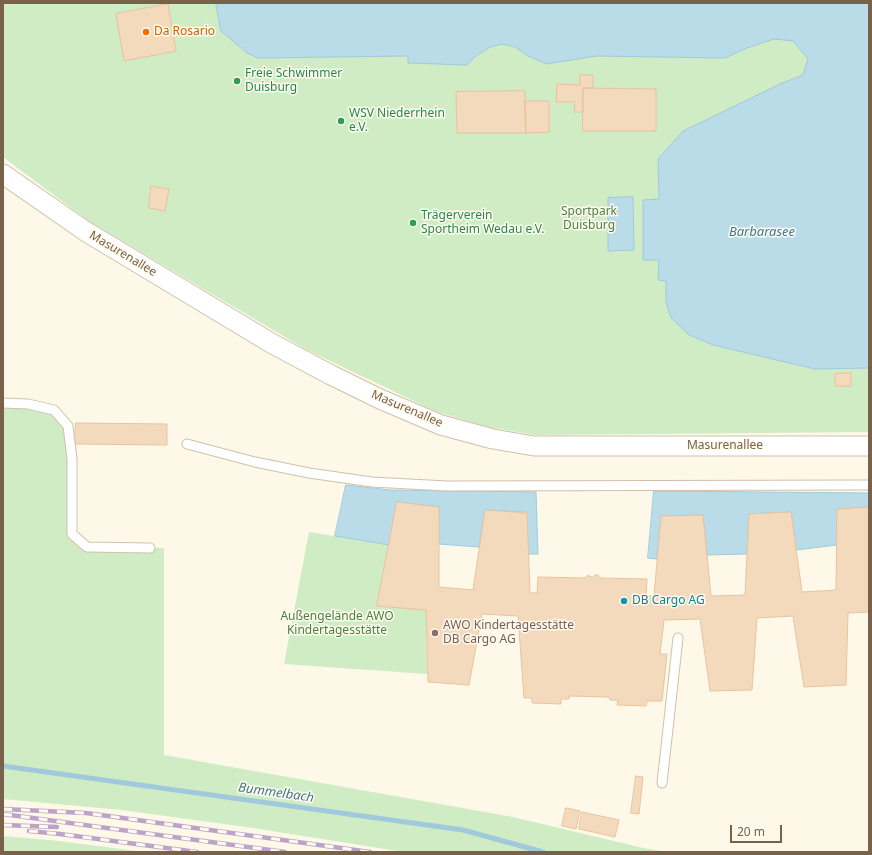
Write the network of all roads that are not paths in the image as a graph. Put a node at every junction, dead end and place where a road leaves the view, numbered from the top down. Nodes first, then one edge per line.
1 (3, 174) edge
2 (3, 403) edge
3 (187, 444) dead end
4 (869, 446) edge
5 (869, 485) edge
6 (150, 548) dead end
7 (678, 638) dead end
8 (662, 783) dead end

1 - 4 street, Masurenallee
2 - 6 lane
3 - 5 lane
7 - 8 lane

